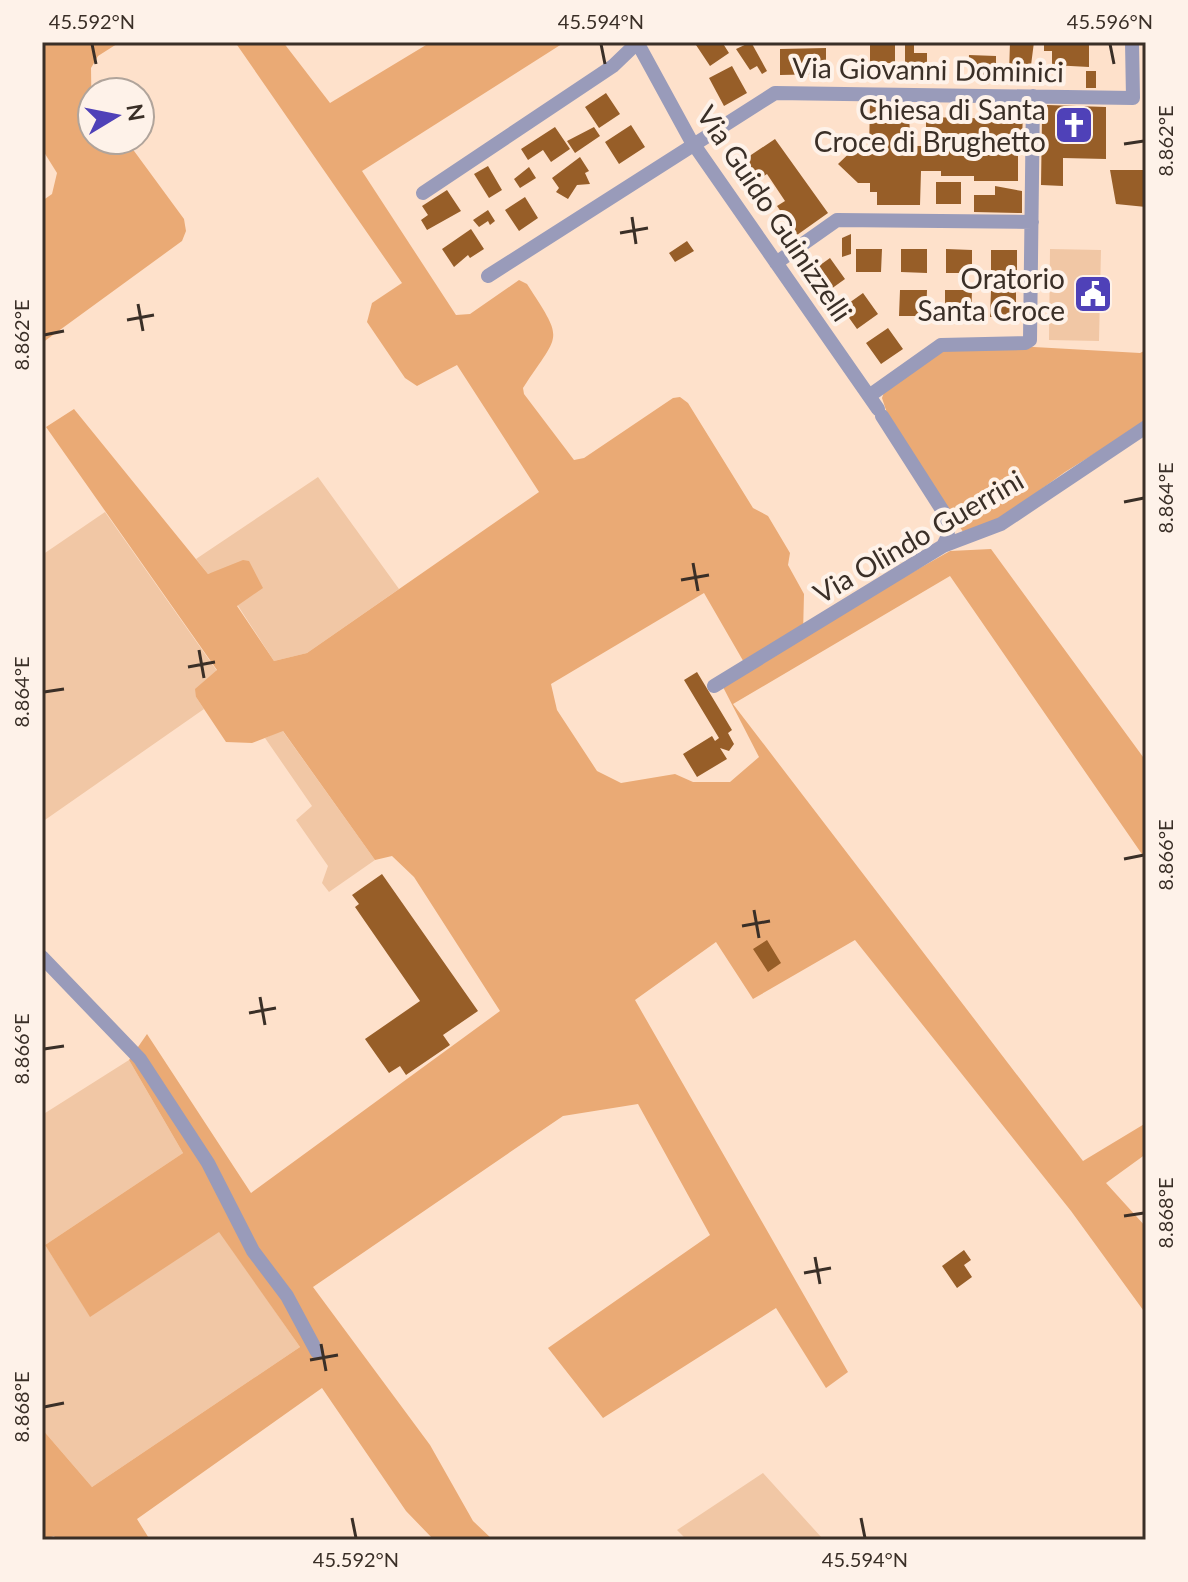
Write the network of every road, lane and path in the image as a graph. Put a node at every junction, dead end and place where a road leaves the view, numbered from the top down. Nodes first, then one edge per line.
1 (637, 42) edge
2 (1132, 42) edge
3 (1033, 96) junction
4 (694, 144) junction
5 (423, 193) dead end
6 (1032, 222) junction
7 (776, 263) junction
8 (488, 276) dead end
9 (869, 396) junction
10 (1146, 427) edge
11 (943, 546) junction
12 (714, 686) dead end
13 (42, 957) edge
14 (317, 1352) dead end

1 - 4 street, Via Guido Guinizzelli
1 - 5 street
2 - 3 street, Via Giovanni Dominici
3 - 4 street, Via Giovanni Dominici
3 - 6 street
4 - 7 street, Via Guido Guinizzelli
4 - 8 street, Via Giovanni Dominici
6 - 7 street
6 - 9 street
7 - 9 street, Via Guido Guinizzelli
9 - 11 street, Via Guido Guinizzelli
10 - 11 street, Via Olindo Guerrini
11 - 12 street, Via Olindo Guerrini
13 - 14 street

